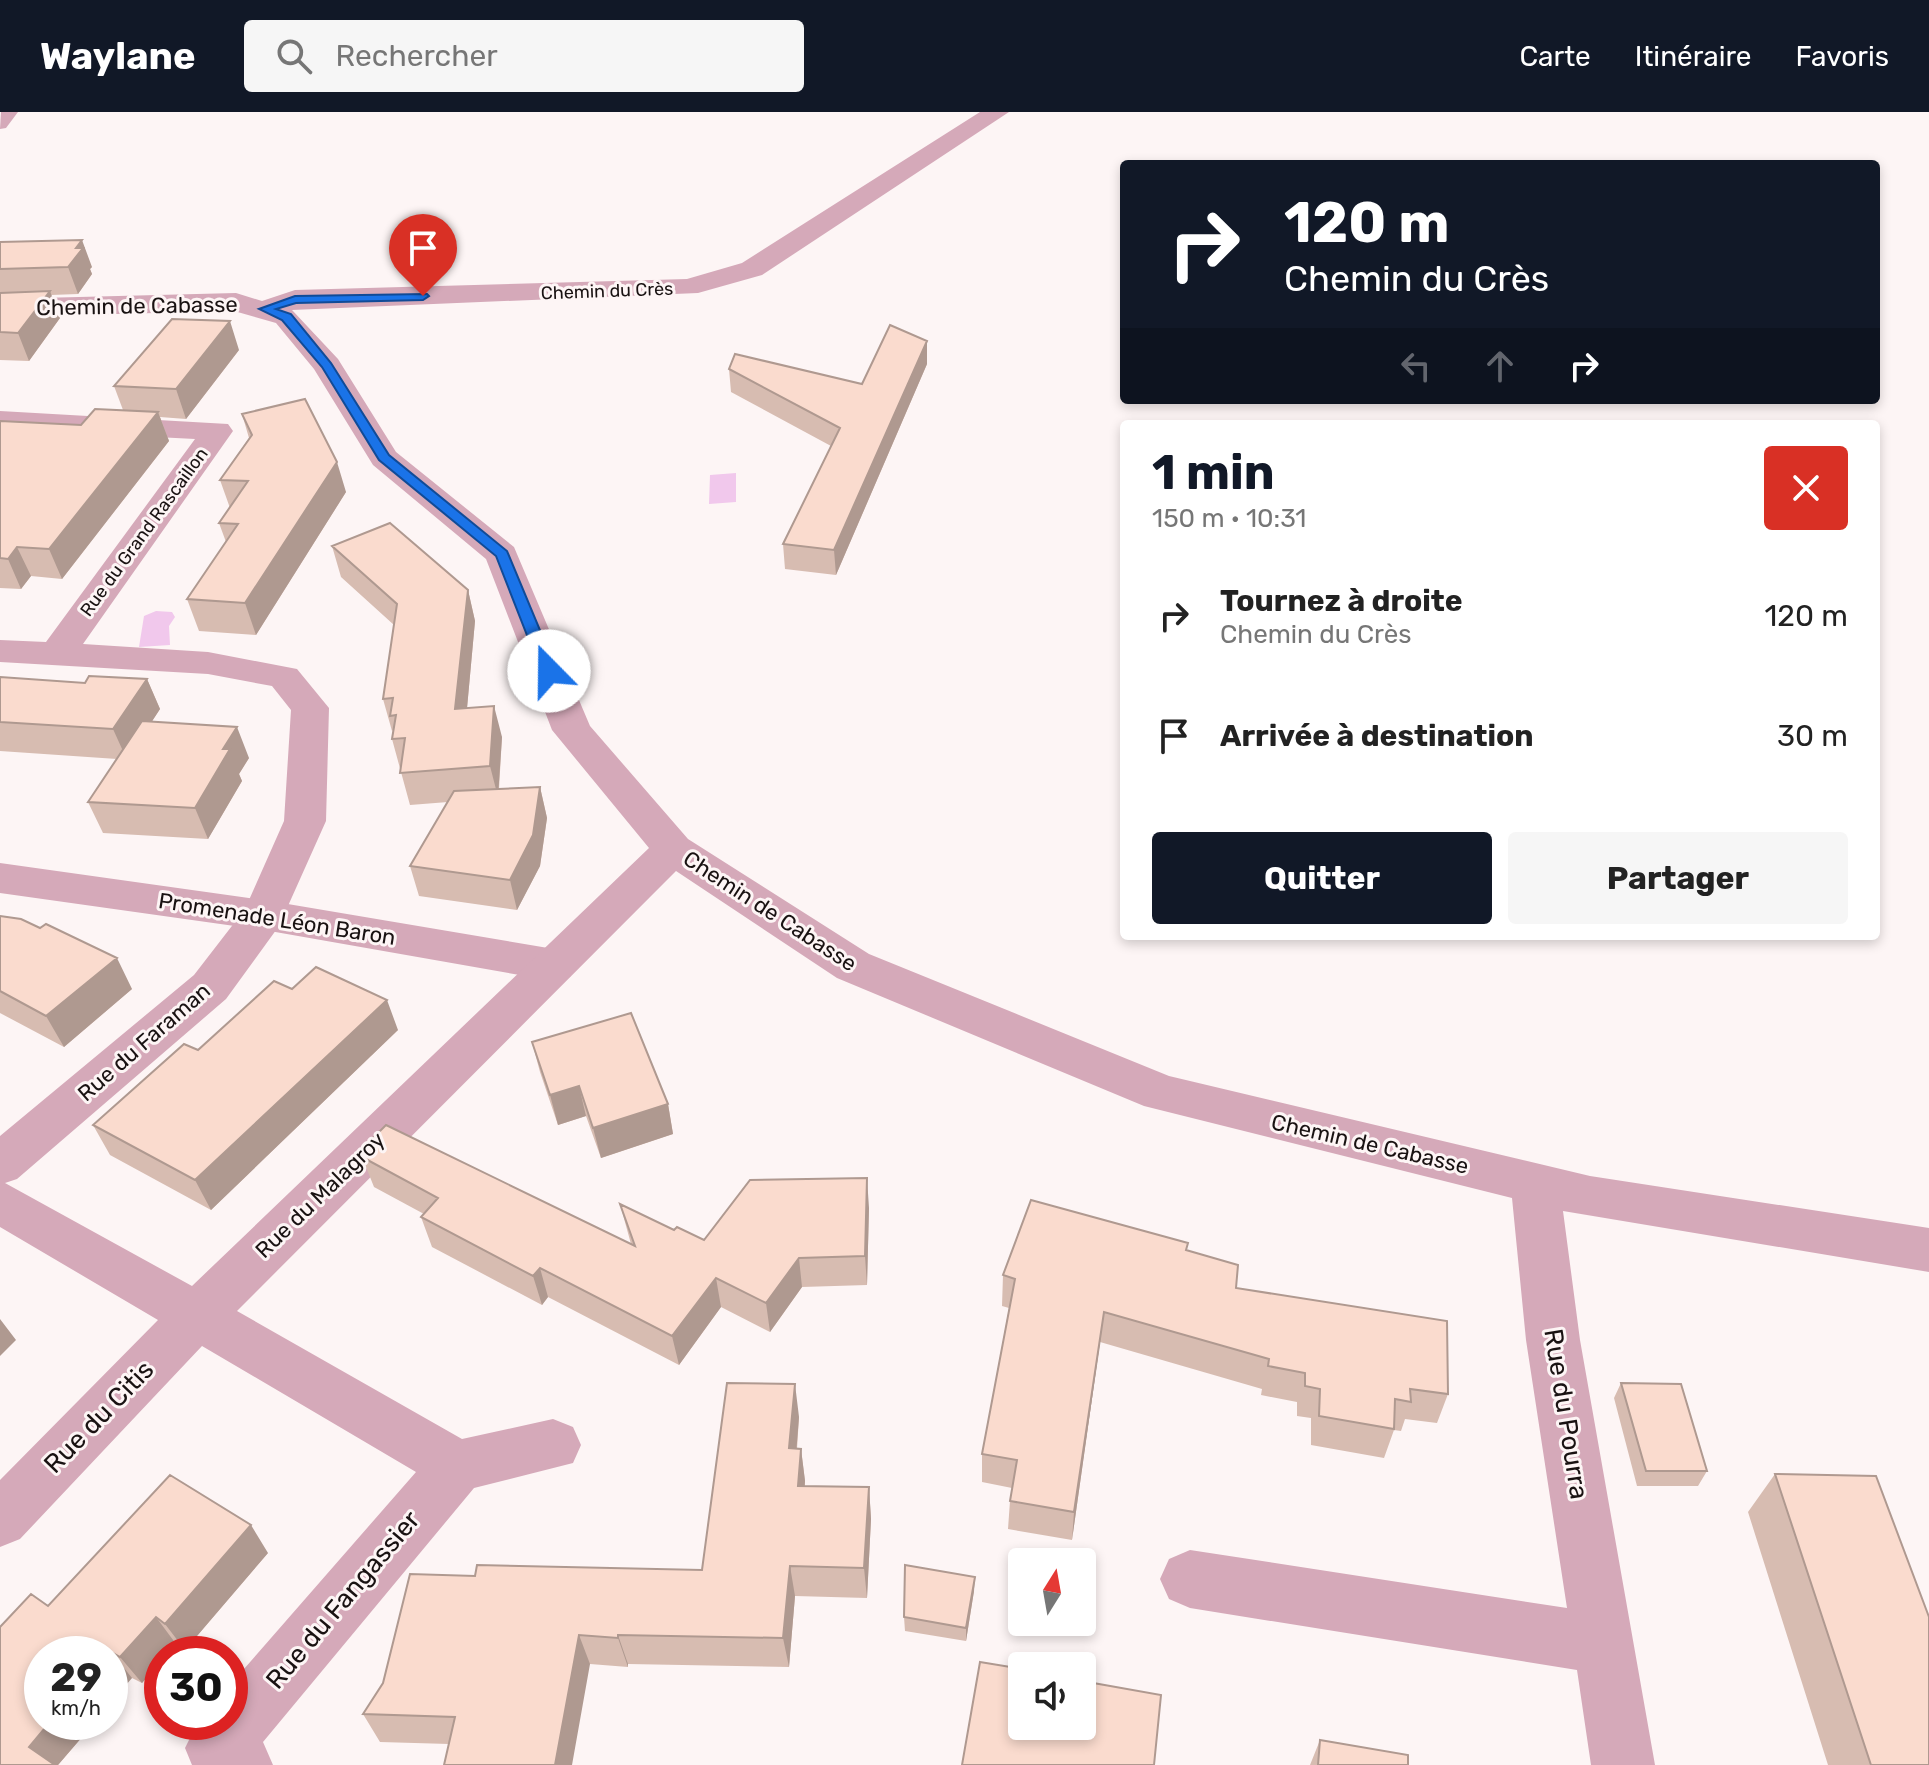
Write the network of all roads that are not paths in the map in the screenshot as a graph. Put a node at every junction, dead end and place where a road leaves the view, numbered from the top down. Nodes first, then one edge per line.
1 (10, 112) edge
2 (997, 112) edge
3 (0, 124) edge
4 (0, 308) edge
5 (265, 309) junction
6 (0, 420) edge
7 (0, 651) edge
8 (57, 654) junction
9 (673, 849) junction
10 (0, 878) edge
11 (264, 915) junction
12 (554, 965) junction
13 (0, 1165) edge
14 (1535, 1183) junction
15 (0, 1202) edge
16 (1929, 1250) edge
17 (199, 1314) junction
18 (553, 1445) dead end
19 (457, 1466) junction
20 (0, 1520) edge
21 (1190, 1579) dead end
22 (1603, 1644) junction
23 (241, 1765) edge
24 (1623, 1765) edge

1 - 3 lane
2 - 5 street, Chemin du Crès
4 - 5 street, Chemin de Cabasse
5 - 9 street, Chemin de Cabasse
6 - 8 street, Rue du Grand Rascaillon
7 - 8 street, Rue du Faraman
8 - 11 street, Rue du Faraman
9 - 12 street, Rue du Malagroy
9 - 14 street, Chemin de Cabasse
10 - 11 street, Promenade Léon Baron
11 - 12 street, Promenade Léon Baron
11 - 13 street, Rue du Faraman
12 - 17 street, Rue du Malagroy
14 - 16 street, Chemin de Cabasse
14 - 22 street, Rue du Pourra
15 - 17 street
17 - 19 street
17 - 20 street, Rue du Citis
18 - 19 street
19 - 23 street, Rue du Fangassier
21 - 22 street
22 - 24 street, Rue du Pourra

